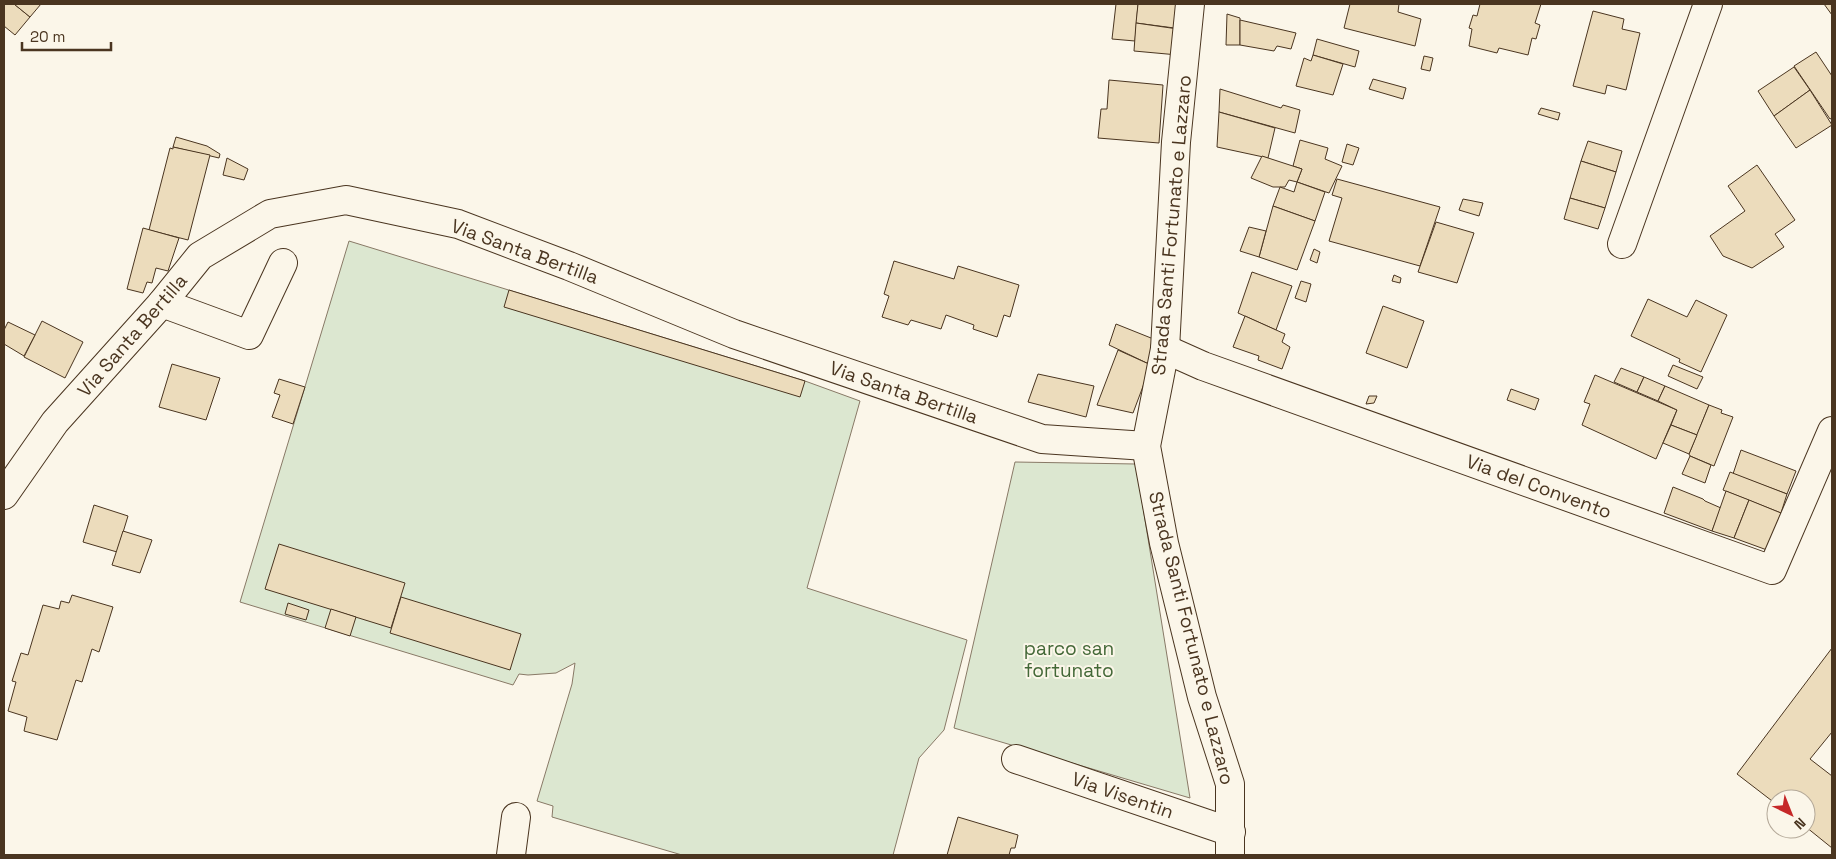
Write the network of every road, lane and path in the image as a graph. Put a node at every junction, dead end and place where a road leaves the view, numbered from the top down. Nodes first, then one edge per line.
1 (1190, 4) edge
2 (1700, 8) edge
3 (1622, 244) dead end
4 (283, 263) dead end
5 (162, 302) junction
6 (1165, 349) junction
7 (1832, 431) edge
8 (1146, 446) junction
9 (4, 496) edge
10 (1016, 759) dead end
11 (516, 817) dead end
12 (1230, 843) edge
13 (511, 855) edge

1 - 6 street, Strada Santi Fortunato e Lazzaro
2 - 3 street
4 - 5 street
5 - 8 street, Via Santa Bertilla
5 - 9 street, Via Santa Bertilla
6 - 7 street, Via del Convento
6 - 8 street, Strada Santi Fortunato e Lazzaro
8 - 12 street, Strada Santi Fortunato e Lazzaro
10 - 12 street, Via Visentin
11 - 13 street

